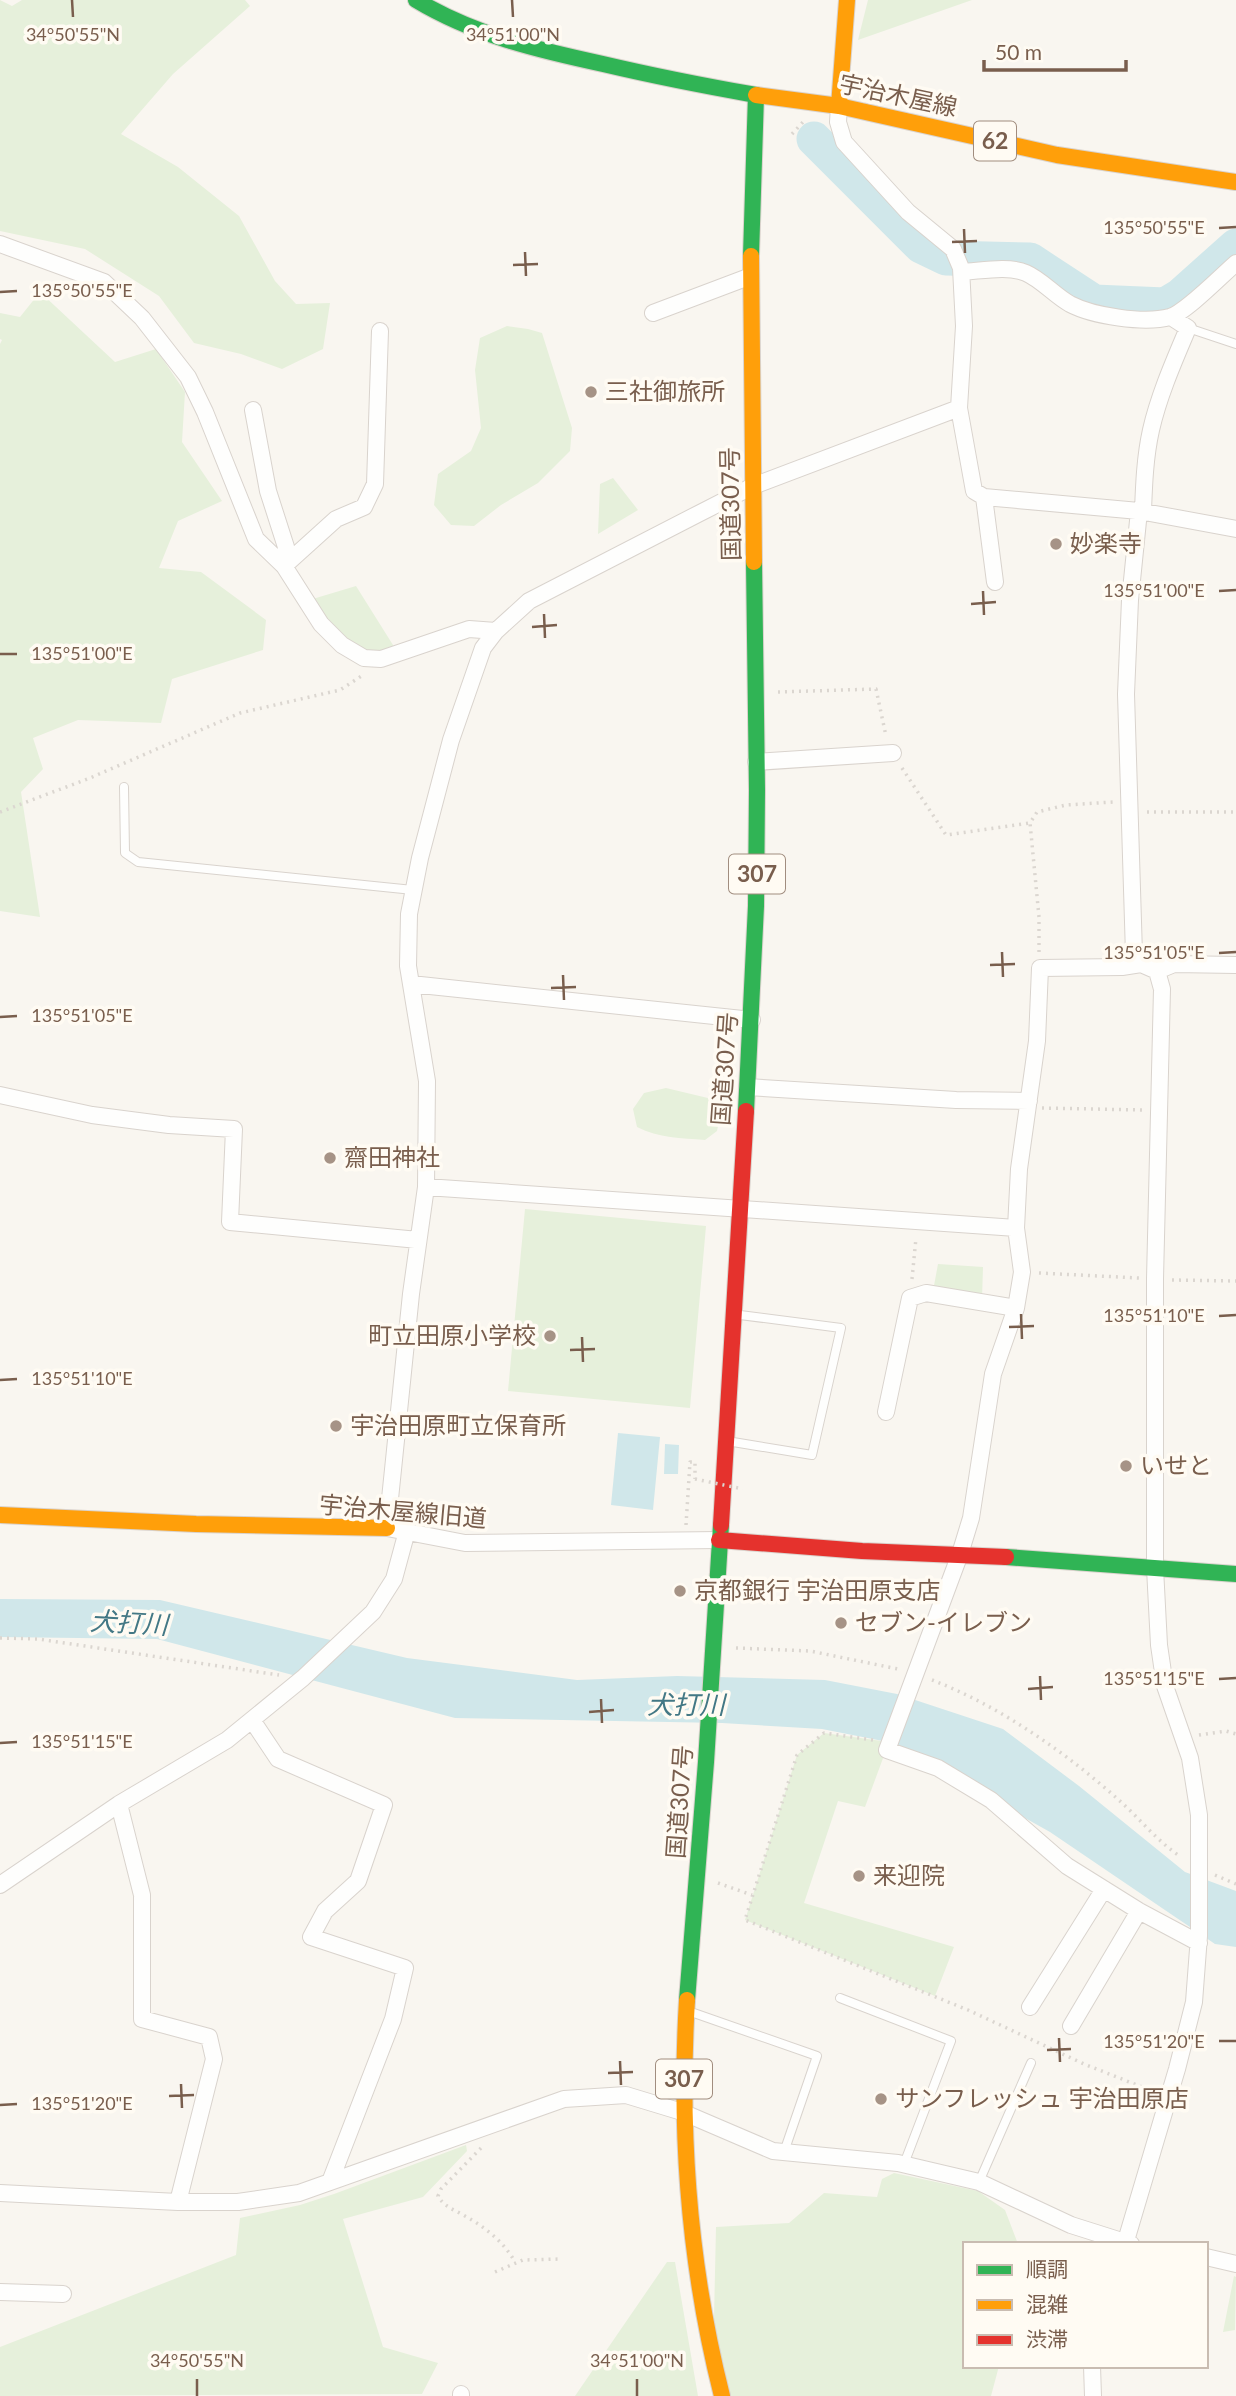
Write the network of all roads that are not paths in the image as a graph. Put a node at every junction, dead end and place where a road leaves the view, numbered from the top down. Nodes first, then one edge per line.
1 (416, 0) edge
2 (847, 0) edge
3 (756, 95) junction
4 (839, 106) junction
5 (1236, 182) edge
6 (0, 244) edge
7 (1236, 262) edge
8 (962, 270) junction
9 (751, 276) junction
10 (653, 313) dead end
11 (1171, 317) junction
12 (1188, 328) junction
13 (380, 331) dead end
14 (1236, 344) edge
15 (959, 408) junction
16 (253, 410) dead end
17 (753, 486) junction
18 (984, 497) junction
19 (1141, 511) junction
20 (1236, 529) edge
21 (284, 566) junction
22 (995, 582) dead end
23 (496, 631) junction
24 (892, 753) dead end
25 (756, 762) junction
26 (124, 787) dead end
27 (413, 890) junction
28 (1141, 964) junction
29 (1236, 965) edge
30 (1157, 971) junction
31 (411, 984) junction
32 (752, 1020) junction
33 (747, 1087) junction
34 (0, 1095) edge
35 (1029, 1104) junction
36 (426, 1187) junction
37 (740, 1210) junction
38 (1016, 1228) junction
39 (418, 1240) junction
40 (1016, 1308) junction
41 (734, 1315) junction
42 (886, 1412) dead end
43 (726, 1441) junction
44 (0, 1515) edge
45 (387, 1528) junction
46 (407, 1531) junction
47 (719, 1540) junction
48 (960, 1554) junction
49 (1155, 1568) junction
50 (1236, 1574) edge
51 (252, 1720) junction
52 (118, 1804) junction
53 (0, 1885) edge
54 (1104, 1889) junction
55 (1139, 1911) junction
56 (1199, 1939) junction
57 (840, 1998) dead end
58 (1030, 2007) dead end
59 (688, 2011) junction
60 (1071, 2026) dead end
61 (1031, 2063) dead end
62 (682, 2112) junction
63 (784, 2152) junction
64 (904, 2164) junction
65 (330, 2182) junction
66 (979, 2182) junction
67 (0, 2193) edge
68 (178, 2202) junction
69 (1122, 2242) edge
70 (1125, 2242) edge
71 (1208, 2257) edge
72 (1236, 2264) edge
73 (0, 2292) edge
74 (64, 2294) dead end
75 (1093, 2368) edge
76 (722, 2396) edge
77 (1093, 2396) edge

1 - 3 main road
2 - 4 main road
3 - 4 main road, 宇治木屋線 / 62
3 - 9 main road, 国道307号 / 307
4 - 5 main road, 宇治木屋線 / 62
4 - 8 street
6 - 21 street
7 - 11 street
8 - 11 street
8 - 15 street
9 - 10 street
9 - 17 main road, 国道307号 / 307
11 - 12 street
12 - 14 lane
12 - 19 street
13 - 21 street
15 - 17 street
15 - 18 street
16 - 21 street
17 - 23 street
17 - 25 main road, 国道307号 / 307
18 - 19 street
18 - 22 street
19 - 20 street
19 - 28 street
21 - 23 street
23 - 27 street
24 - 25 street
25 - 32 main road, 国道307号 / 307
26 - 27 lane
27 - 31 street
28 - 30 street
28 - 35 street
29 - 30 street
30 - 49 street
31 - 32 street
31 - 36 street
32 - 33 main road, 国道307号 / 307
33 - 35 street
33 - 37 main road, 国道307号 / 307
34 - 39 street
35 - 38 street
36 - 37 street
36 - 39 street
37 - 38 street
37 - 41 main road, 国道307号 / 307
38 - 40 street
39 - 45 street
40 - 42 street
40 - 48 street
41 - 43 main road, 国道307号 / 307
41 - 43 lane
43 - 47 main road, 国道307号 / 307
44 - 45 main road, 宇治木屋線旧道
45 - 46 street, 宇治木屋線旧道
46 - 47 street, 宇治木屋線旧道
46 - 51 street
47 - 48 main road
47 - 59 main road, 国道307号 / 307
48 - 49 main road
48 - 54 street
49 - 50 main road
49 - 56 street
51 - 52 street
51 - 65 street
52 - 53 street
52 - 68 street
54 - 55 street
54 - 58 street
55 - 56 street
55 - 60 street
56 - 70 street
57 - 64 lane
59 - 62 main road, 国道307号 / 307
59 - 63 lane
61 - 66 lane
62 - 63 street
62 - 65 street
62 - 76 main road, 国道307号 / 307
63 - 64 street
64 - 66 street
65 - 68 street
66 - 69 street
67 - 68 street
71 - 72 street
73 - 74 street
75 - 77 street

